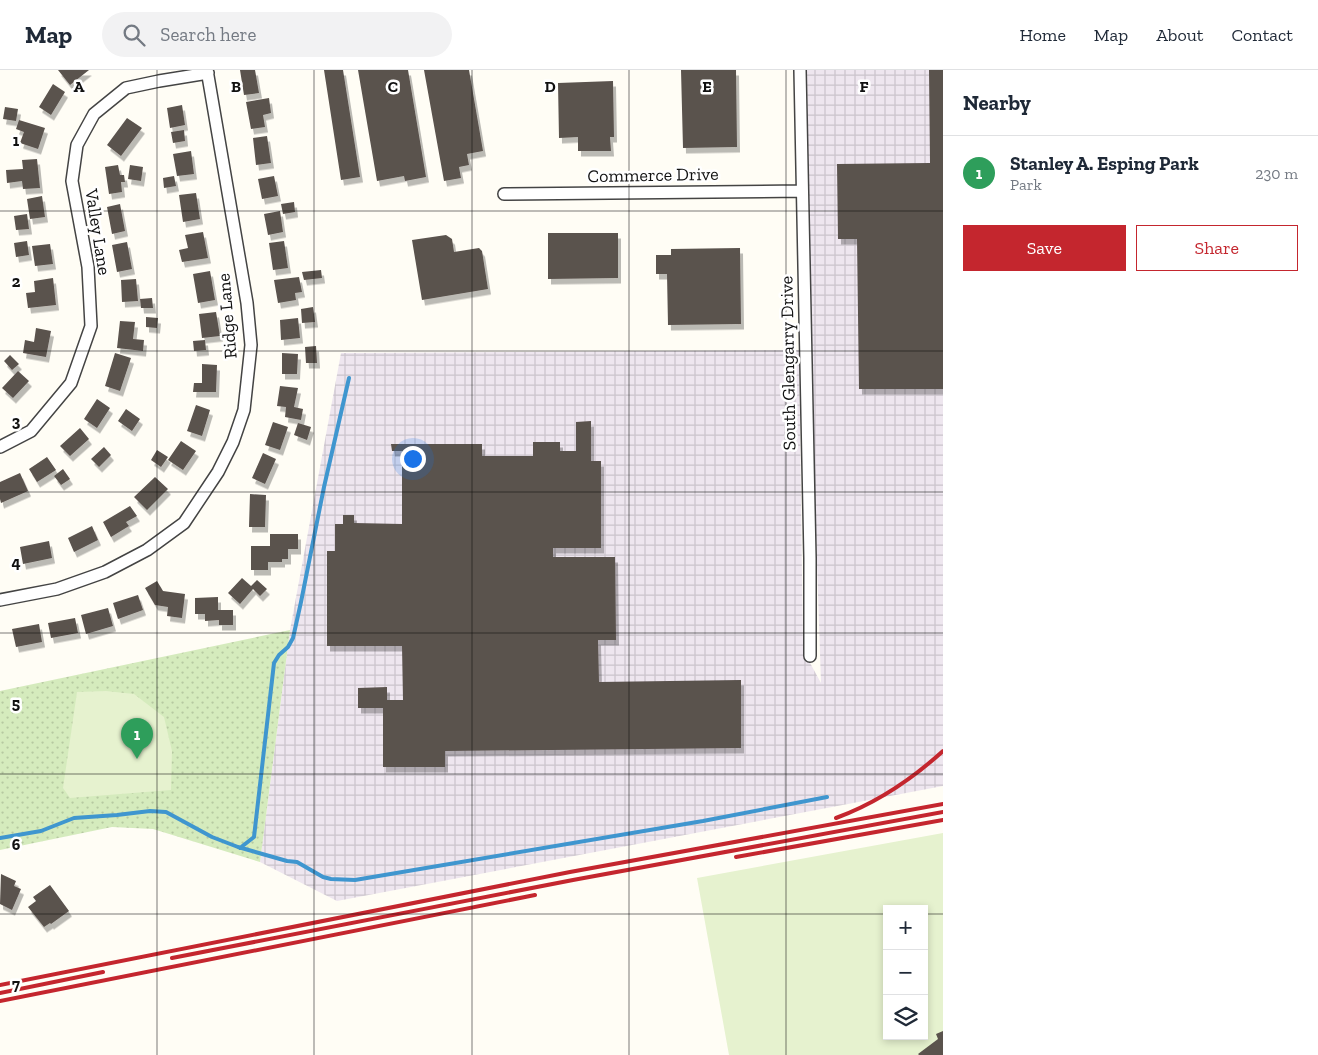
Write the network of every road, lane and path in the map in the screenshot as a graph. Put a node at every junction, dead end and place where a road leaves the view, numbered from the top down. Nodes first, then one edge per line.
1 (800, 70) edge
2 (207, 72) edge
3 (802, 191) junction
4 (504, 194) dead end
5 (0, 447) edge
6 (0, 600) edge
7 (810, 656) dead end

1 - 3 street, South Glengarry Drive
2 - 5 street, Valley Lane
2 - 6 street, Ridge Lane
3 - 4 street, Commerce Drive
3 - 7 street, South Glengarry Drive

